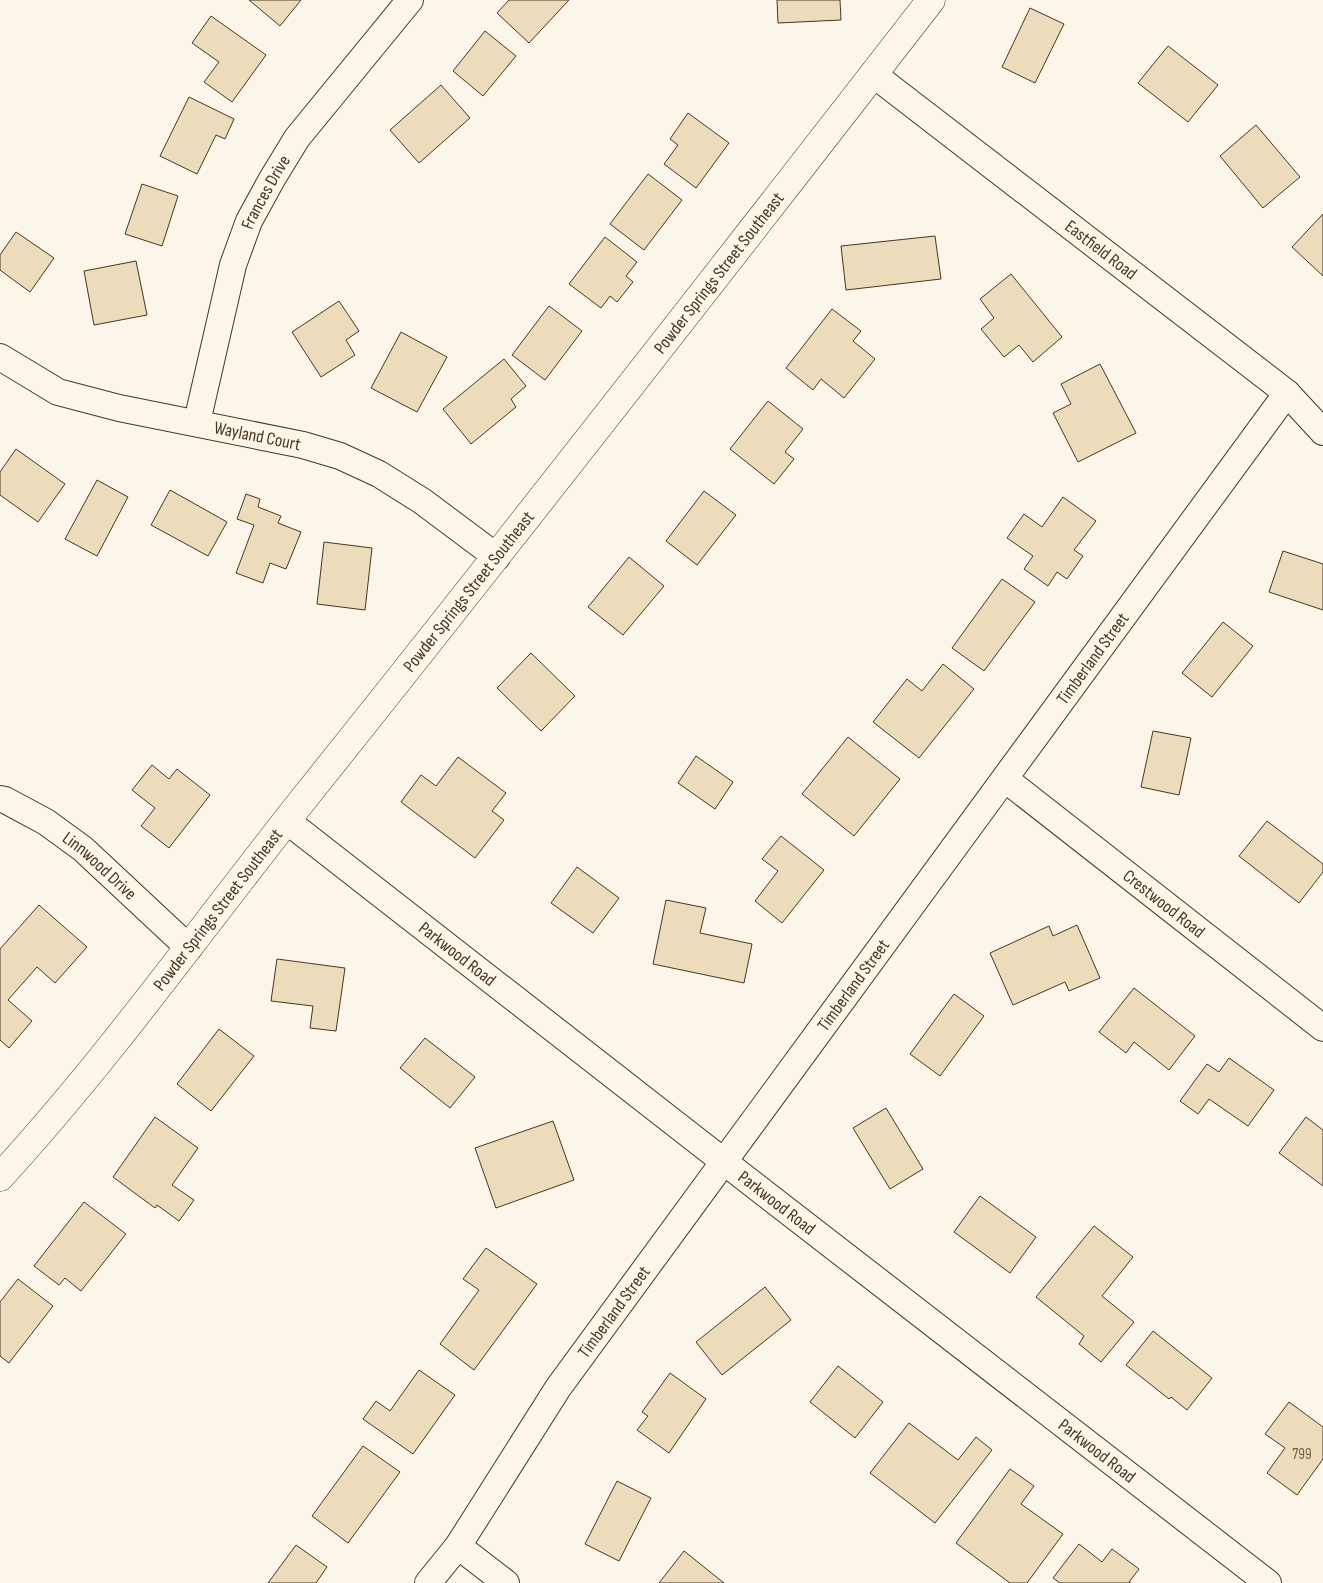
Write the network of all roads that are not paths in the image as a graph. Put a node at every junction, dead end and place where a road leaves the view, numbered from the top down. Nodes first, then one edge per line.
1 (410, 0) edge
2 (931, 0) edge
3 (873, 74) junction
4 (0, 358) edge
5 (1287, 393) junction
6 (197, 422) junction
7 (1323, 432) edge
8 (497, 557) junction
9 (1005, 779) junction
10 (0, 799) edge
11 (287, 821) junction
12 (189, 948) junction
13 (1323, 1028) edge
14 (723, 1161) junction
15 (0, 1177) edge
16 (458, 1546) junction
17 (428, 1583) edge
18 (506, 1583) edge
19 (1268, 1583) edge

1 - 6 street, Frances Drive
2 - 3 street, Powder Springs Street Southeast
3 - 5 street, Eastfield Road
3 - 8 street, Powder Springs Street Southeast
4 - 6 street, Wayland Court
5 - 7 street, Eastfield Road
5 - 9 street, Timberland Street
6 - 8 street, Wayland Court
8 - 11 street, Powder Springs Street Southeast
9 - 13 street, Crestwood Road
9 - 14 street, Timberland Street
10 - 12 street, Linnwood Drive
11 - 12 street, Powder Springs Street Southeast
11 - 14 street, Parkwood Road
12 - 15 street, Powder Springs Street Southeast
14 - 16 street, Timberland Street
14 - 19 street, Parkwood Road
16 - 17 street, Timberland Street
16 - 18 street

